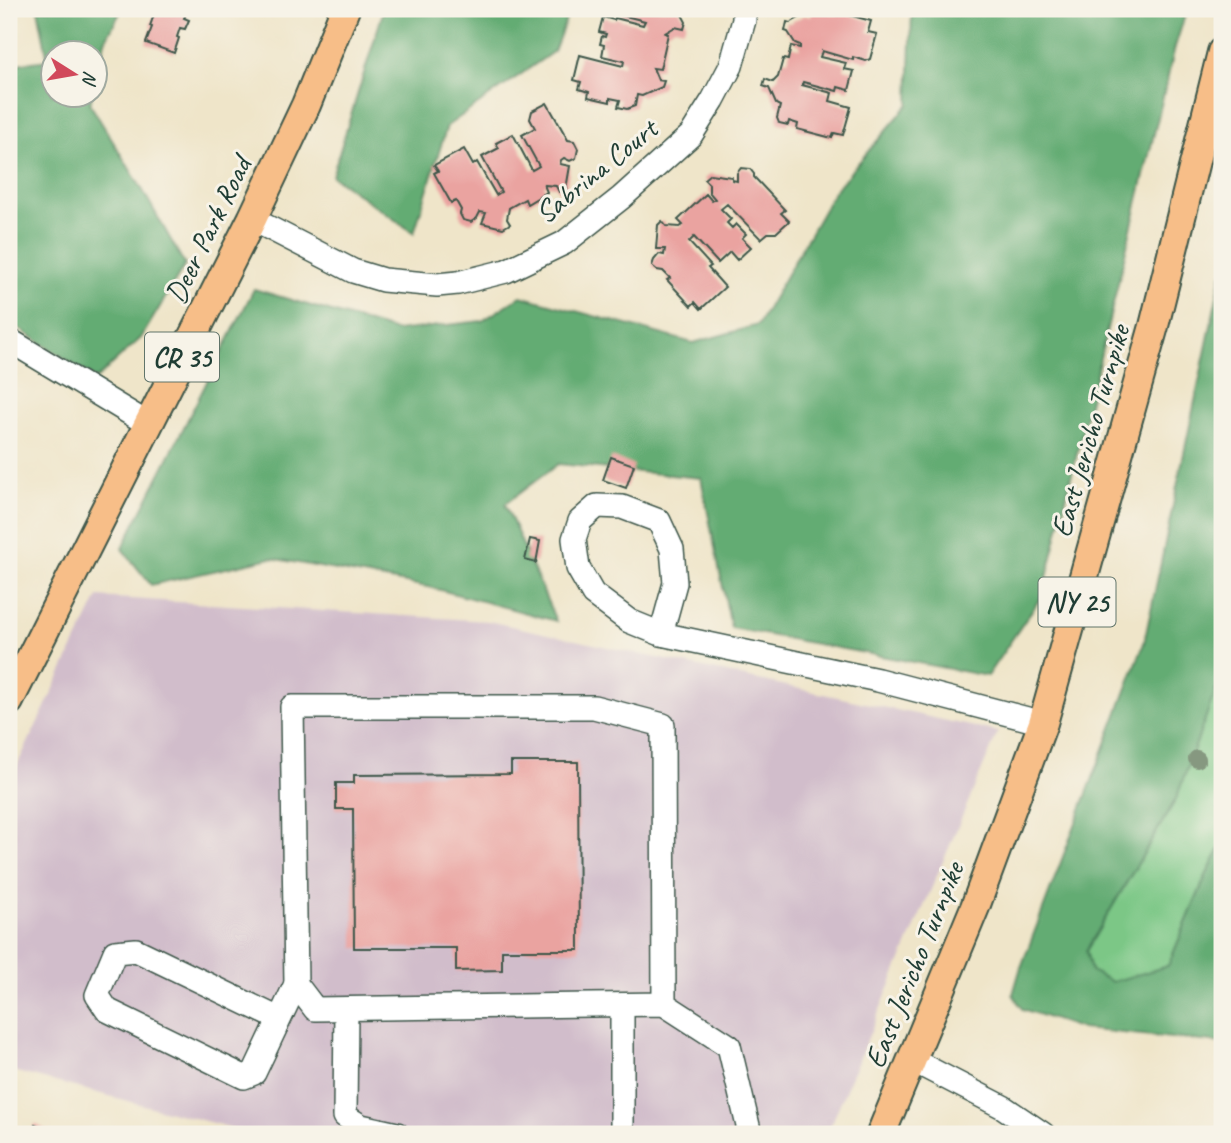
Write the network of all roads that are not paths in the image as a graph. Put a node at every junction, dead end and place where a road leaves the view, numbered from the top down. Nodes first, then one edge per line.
1 (345, 9) edge
2 (744, 9) edge
3 (1222, 52) edge
4 (252, 219) junction
5 (9, 341) edge
6 (148, 424) junction
7 (661, 634) junction
8 (9, 701) edge
9 (1044, 723) junction
10 (296, 984) junction
11 (664, 1004) junction
12 (622, 1005) junction
13 (346, 1009) junction
14 (279, 1019) junction
15 (912, 1059) junction
16 (397, 1134) edge
17 (622, 1134) edge
18 (751, 1134) edge
19 (881, 1134) edge
20 (1043, 1134) edge

1 - 4 main road, Deer Park Road / CR 35
2 - 4 street, Sabrina Court
3 - 9 main road, East Jericho Turnpike / NY 25
4 - 6 main road, Deer Park Road / CR 35
5 - 6 street
6 - 8 main road, Deer Park Road / CR 35
7 - 7 street
7 - 9 street
9 - 15 main road, East Jericho Turnpike / NY 25
10 - 11 street
10 - 13 street
10 - 14 street
11 - 12 street
11 - 18 street
12 - 13 street
12 - 17 street
13 - 16 street
14 - 14 street
15 - 19 main road, East Jericho Turnpike / NY 25
15 - 20 street

